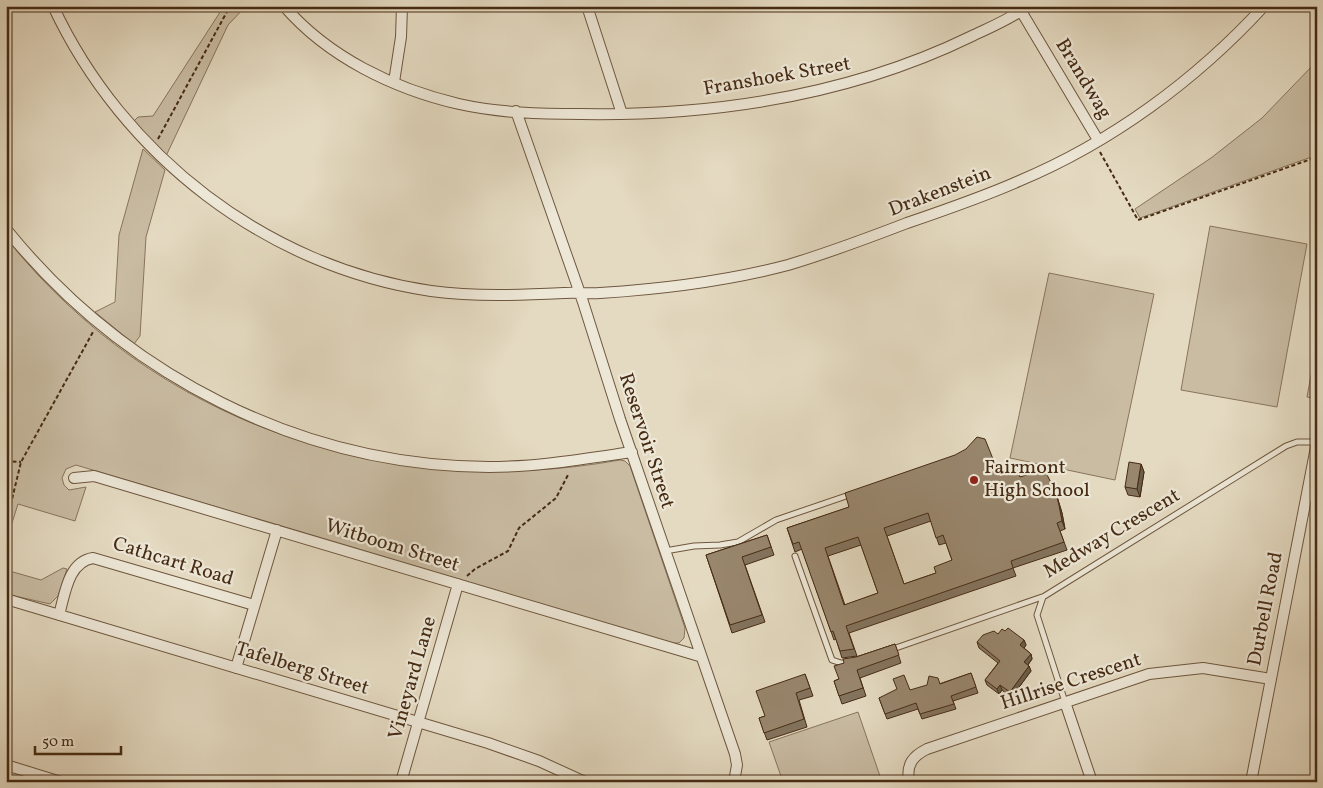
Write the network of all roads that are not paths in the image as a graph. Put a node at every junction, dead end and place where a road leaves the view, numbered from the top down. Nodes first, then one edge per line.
1 (53, 6) edge
2 (284, 6) edge
3 (402, 6) edge
4 (587, 6) edge
5 (1264, 6) edge
6 (1025, 9) edge
7 (394, 82) junction
8 (516, 112) junction
9 (622, 114) junction
10 (1098, 140) junction
11 (6, 228) edge
12 (578, 293) junction
13 (1317, 442) edge
14 (632, 452) junction
15 (1314, 470) edge
16 (74, 478) dead end
17 (860, 491) edge
18 (277, 530) junction
19 (665, 551) junction
20 (795, 556) dead end
21 (458, 584) junction
22 (1042, 597) junction
23 (6, 599) edge
24 (254, 605) junction
25 (59, 615) junction
26 (882, 652) edge
27 (699, 656) junction
28 (857, 661) edge
29 (236, 668) junction
30 (1270, 679) junction
31 (1065, 702) junction
32 (418, 722) junction
33 (6, 765) edge
34 (61, 782) edge
35 (401, 782) edge
36 (585, 782) edge
37 (734, 782) edge
38 (909, 782) edge
39 (1092, 782) edge
40 (1251, 782) edge

1 - 12 street, Drakenstein
2 - 7 street, Franshoek Street
3 - 7 street
4 - 9 street
5 - 10 street, Drakenstein
6 - 9 street, Franshoek Street
6 - 10 street, Brandwag
7 - 8 street, Franshoek Street
8 - 9 street, Franshoek Street
8 - 12 street, Reservoir Street
10 - 12 street, Drakenstein
11 - 14 street
12 - 14 street, Reservoir Street
13 - 15 street, Durbell Road
13 - 22 lane, Medway Crescent
14 - 19 street, Reservoir Street
15 - 30 street, Durbell Road
16 - 18 street, Witboom Street
17 - 19 lane
18 - 21 street, Witboom Street
18 - 24 street
19 - 27 street, Reservoir Street
20 - 28 lane
21 - 27 street, Witboom Street
21 - 32 street, Vineyard Lane
22 - 26 lane
22 - 31 lane, Medway Crescent
23 - 25 street, Tafelberg Street
24 - 25 street, Cathcart Road
24 - 29 street
25 - 29 street, Tafelberg Street
27 - 37 street, Reservoir Street
29 - 32 street, Tafelberg Street
30 - 31 street, Hillrise Crescent
30 - 40 street, Durbell Road
31 - 38 street, Hillrise Crescent
31 - 39 street, Medway Crescent
32 - 35 street, Vineyard Lane
32 - 36 street, Tafelberg Street
33 - 34 street

